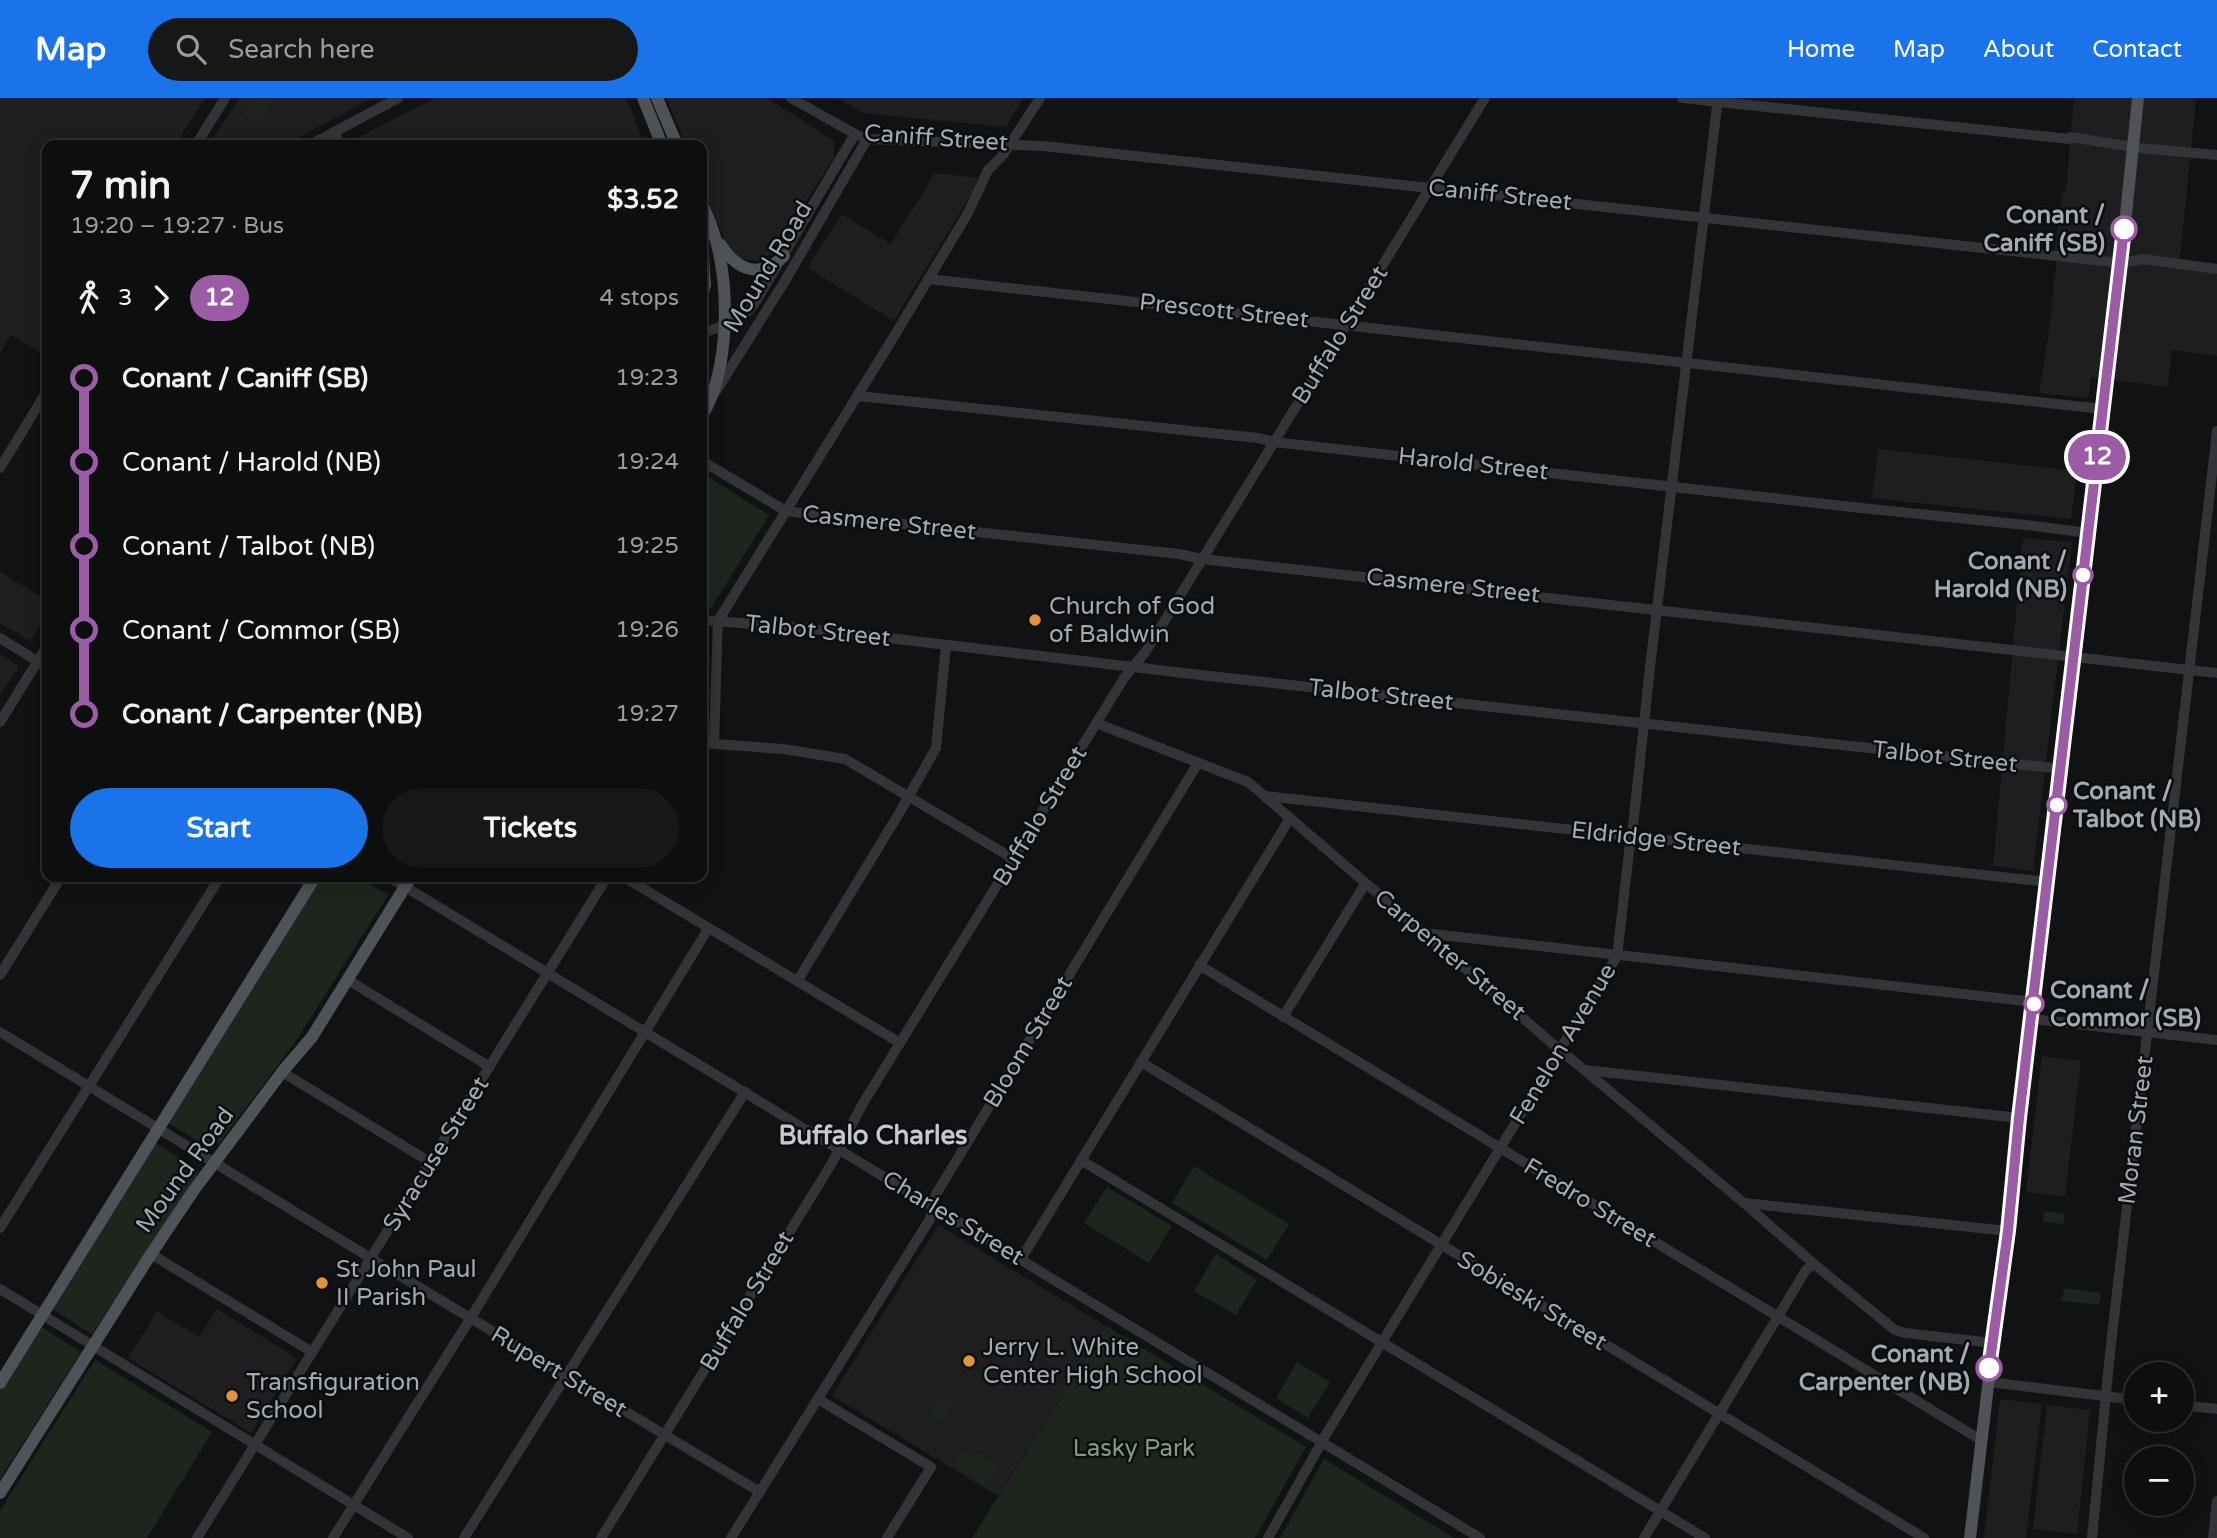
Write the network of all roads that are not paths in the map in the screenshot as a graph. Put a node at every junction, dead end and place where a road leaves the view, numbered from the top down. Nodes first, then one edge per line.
1 (225, 98) edge
2 (398, 98) edge
3 (643, 98) edge
4 (657, 98) edge
5 (791, 98) edge
6 (1040, 98) edge
7 (1485, 98) edge
8 (1682, 98) edge
9 (2138, 98) edge
10 (1718, 100) edge
11 (334, 132) junction
12 (855, 134) junction
13 (867, 139) junction
14 (200, 140) edge
15 (319, 140) edge
16 (338, 140) edge
17 (661, 140) edge
18 (675, 140) edge
19 (1010, 143) junction
20 (2132, 146) junction
21 (2217, 155) edge
22 (1429, 187) junction
23 (707, 215) edge
24 (1704, 217) junction
25 (714, 232) junction
26 (785, 256) junction
27 (2121, 263) junction
28 (2217, 269) edge
29 (928, 279) junction
30 (1346, 325) junction
31 (723, 327) junction
32 (707, 332) edge
33 (1687, 364) junction
34 (858, 396) junction
35 (42, 401) edge
36 (707, 402) edge
37 (707, 404) edge
38 (2102, 409) junction
39 (2217, 431) edge
40 (1274, 442) junction
41 (707, 464) edge
42 (0, 468) edge
43 (1671, 487) junction
44 (786, 511) junction
45 (2088, 533) junction
46 (1202, 559) junction
47 (1657, 609) junction
48 (707, 620) edge
49 (718, 621) junction
50 (0, 638) edge
51 (946, 645) junction
52 (2074, 656) junction
53 (42, 663) edge
54 (42, 665) edge
55 (1134, 666) junction
56 (2189, 670) junction
57 (2217, 673) edge
58 (0, 722) edge
59 (1096, 723) junction
60 (1644, 723) junction
61 (708, 743) edge
62 (1198, 763) junction
63 (2061, 769) junction
64 (1265, 796) junction
65 (909, 797) junction
66 (1290, 818) junction
67 (1633, 836) junction
68 (1014, 859) junction
69 (58, 882) edge
70 (217, 882) edge
71 (312, 882) edge
72 (407, 882) edge
73 (604, 882) edge
74 (632, 882) edge
75 (2048, 882) junction
76 (1365, 884) junction
77 (708, 929) junction
78 (1424, 933) junction
79 (1617, 956) junction
80 (1199, 965) junction
81 (548, 974) junction
82 (0, 975) edge
83 (348, 980) junction
84 (798, 980) junction
85 (2034, 1002) junction
86 (1283, 1017) junction
87 (2032, 1019) junction
88 (2147, 1031) junction
89 (0, 1032) edge
90 (645, 1032) junction
91 (2217, 1040) edge
92 (900, 1043) junction
93 (1560, 1050) junction
94 (1140, 1062) junction
95 (490, 1067) junction
96 (1585, 1070) junction
97 (282, 1072) junction
98 (89, 1087) junction
99 (745, 1092) junction
100 (2019, 1118) junction
101 (158, 1129) junction
102 (838, 1148) junction
103 (1500, 1148) junction
104 (1081, 1160) junction
105 (430, 1162) junction
106 (214, 1164) junction
107 (1744, 1203) junction
108 (934, 1207) junction
109 (0, 1228) edge
110 (2008, 1231) junction
111 (1440, 1245) junction
112 (150, 1254) junction
113 (371, 1259) junction
114 (1021, 1259) junction
115 (1814, 1264) junction
116 (0, 1289) edge
117 (42, 1315) junction
118 (1778, 1317) junction
119 (470, 1319) junction
120 (1382, 1342) junction
121 (1993, 1343) junction
122 (92, 1345) junction
123 (312, 1352) junction
124 (565, 1376) junction
125 (1988, 1382) junction
126 (0, 1383) edge
127 (2107, 1396) junction
128 (2124, 1398) edge
129 (818, 1399) junction
130 (2194, 1406) edge
131 (2217, 1409) edge
132 (1719, 1414) junction
133 (665, 1435) junction
134 (1981, 1440) junction
135 (1321, 1442) junction
136 (254, 1445) junction
137 (760, 1492) junction
138 (0, 1493) edge
139 (2217, 1501) edge
140 (354, 1505) junction
141 (1661, 1511) junction
142 (2216, 1525) edge
143 (197, 1538) edge
144 (333, 1538) edge
145 (408, 1538) edge
146 (464, 1538) edge
147 (601, 1538) edge
148 (731, 1538) edge
149 (887, 1538) edge
150 (1268, 1538) edge
151 (1480, 1538) edge
152 (1644, 1538) edge
153 (1705, 1538) edge
154 (1924, 1538) edge
155 (1970, 1538) edge
156 (2092, 1538) edge
157 (2213, 1538) edge

1 - 14 street
2 - 11 street
3 - 17 main road
4 - 18 main road
5 - 12 street, Caniff Street
6 - 19 street
7 - 22 street, Buffalo Street
8 - 10 street
9 - 20 main road
10 - 20 street
10 - 24 street, Fenelon Avenue
11 - 15 street
11 - 16 street
12 - 13 street, Caniff Street
12 - 26 street, Mound Road
13 - 19 street, Caniff Street
13 - 37 street, Mound Road
19 - 22 street, Caniff Street
19 - 29 street
20 - 21 street
20 - 27 main road
22 - 24 street, Caniff Street
22 - 30 street, Buffalo Street
23 - 25 main road
24 - 27 street, Caniff Street
24 - 33 street, Fenelon Avenue
25 - 26 main road
25 - 31 main road
26 - 31 street, Mound Road
27 - 28 street, Caniff Street
27 - 38 main road
29 - 30 street, Prescott Street
29 - 34 street
30 - 33 street, Prescott Street
30 - 40 street, Buffalo Street
31 - 32 street, Mound Road
31 - 36 main road
33 - 38 street, Prescott Street
33 - 43 street, Fenelon Avenue
34 - 40 street, Harold Street
34 - 44 street
35 - 42 street
38 - 45 main road
39 - 56 street, Moran Street
40 - 43 street, Harold Street
40 - 46 street, Buffalo Street
41 - 44 street, Casmere Street
43 - 45 street, Harold Street
43 - 47 street, Fenelon Avenue
44 - 46 street, Casmere Street
44 - 49 street
45 - 52 main road
46 - 47 street, Casmere Street
46 - 55 street, Buffalo Street
47 - 52 street, Casmere Street
47 - 60 street, Fenelon Avenue
48 - 49 street, Talbot Street
49 - 51 street, Talbot Street
49 - 61 street
50 - 53 street
51 - 55 street, Talbot Street
51 - 65 street
52 - 56 street, Casmere Street
52 - 63 main road
54 - 58 street
55 - 59 street, Buffalo Street
55 - 60 street, Talbot Street
56 - 57 street, Casmere Street
56 - 88 street, Moran Street
59 - 62 street, Carpenter Street
59 - 68 street, Buffalo Street
60 - 63 street, Talbot Street
60 - 67 street, Fenelon Avenue
61 - 65 street
62 - 64 street, Carpenter Street
62 - 108 street, Bloom Street
63 - 75 main road
64 - 66 street, Carpenter Street
64 - 67 street, Eldridge Street
65 - 68 street
65 - 84 street
66 - 76 street, Carpenter Street
66 - 80 street
67 - 75 street, Eldridge Street
67 - 79 street, Fenelon Avenue
68 - 92 street, Buffalo Street
69 - 82 street
70 - 98 street
71 - 101 main road, Mound Road
72 - 81 street, Charles Street
72 - 83 main road, Mound Road
73 - 81 street, Syracuse Street
74 - 77 street
75 - 85 main road
76 - 78 street, Carpenter Street
76 - 86 street
77 - 84 street
77 - 90 street
78 - 79 street
78 - 93 street, Carpenter Street
79 - 85 street
79 - 93 street, Fenelon Avenue
80 - 86 street, Fredro Street
80 - 94 street
81 - 90 street, Charles Street
81 - 95 street, Syracuse Street
83 - 95 street
83 - 97 main road, Mound Road
84 - 92 street
85 - 87 main road
86 - 103 street, Fredro Street
87 - 88 street
87 - 100 main road
88 - 91 street
88 - 127 street, Moran Street
89 - 98 street, Rupert Street
90 - 99 street, Charles Street
90 - 119 street
92 - 102 street, Buffalo Street
93 - 96 street, Carpenter Street
93 - 103 street, Fenelon Avenue
94 - 104 street
94 - 111 street, Sobieski Street
95 - 105 street, Syracuse Street
96 - 100 street
96 - 107 street, Carpenter Street
97 - 105 street
97 - 106 main road, Mound Road
98 - 101 street, Rupert Street
98 - 109 street
99 - 102 street, Charles Street
99 - 124 street
100 - 110 main road
101 - 106 street, Rupert Street
101 - 117 main road, Mound Road
102 - 108 street, Charles Street
102 - 133 street, Buffalo Street
103 - 111 street, Fenelon Avenue
103 - 118 street, Fredro Street
104 - 114 street
104 - 120 street
105 - 113 street, Syracuse Street
106 - 112 main road, Mound Road
106 - 113 street, Rupert Street
107 - 110 street
107 - 115 street, Carpenter Street
108 - 114 street, Charles Street
108 - 129 street, Bloom Street
110 - 121 main road
111 - 120 street, Fenelon Avenue
111 - 132 street, Sobieski Street
112 - 122 main road, Mound Road
112 - 123 street
113 - 119 street, Rupert Street
113 - 123 street, Syracuse Street
114 - 135 street, Charles Street
115 - 118 street
115 - 121 street, Carpenter Street
116 - 117 street
117 - 122 street
117 - 126 main road, Mound Road
118 - 132 street
118 - 134 street, Fredro Street
119 - 124 street, Rupert Street
119 - 140 street
120 - 135 street, Fenelon Avenue
120 - 141 street
121 - 125 main road
122 - 136 street
122 - 138 main road, Mound Road
123 - 136 street, Syracuse Street
124 - 133 street, Rupert Street
124 - 146 street
125 - 127 street
125 - 134 main road
127 - 128 street
127 - 156 street, Moran Street
129 - 137 street, Bloom Street
129 - 149 street
130 - 131 street
132 - 141 street
132 - 154 street, Sobieski Street
133 - 137 street, Rupert Street
133 - 147 street, Buffalo Street
134 - 155 main road
135 - 150 street, Fenelon Avenue
135 - 151 street, Charles Street
136 - 140 street
136 - 143 street, Syracuse Street
137 - 148 street, Bloom Street
139 - 142 street
140 - 144 street
140 - 145 street
141 - 152 street
141 - 153 street
142 - 157 street

